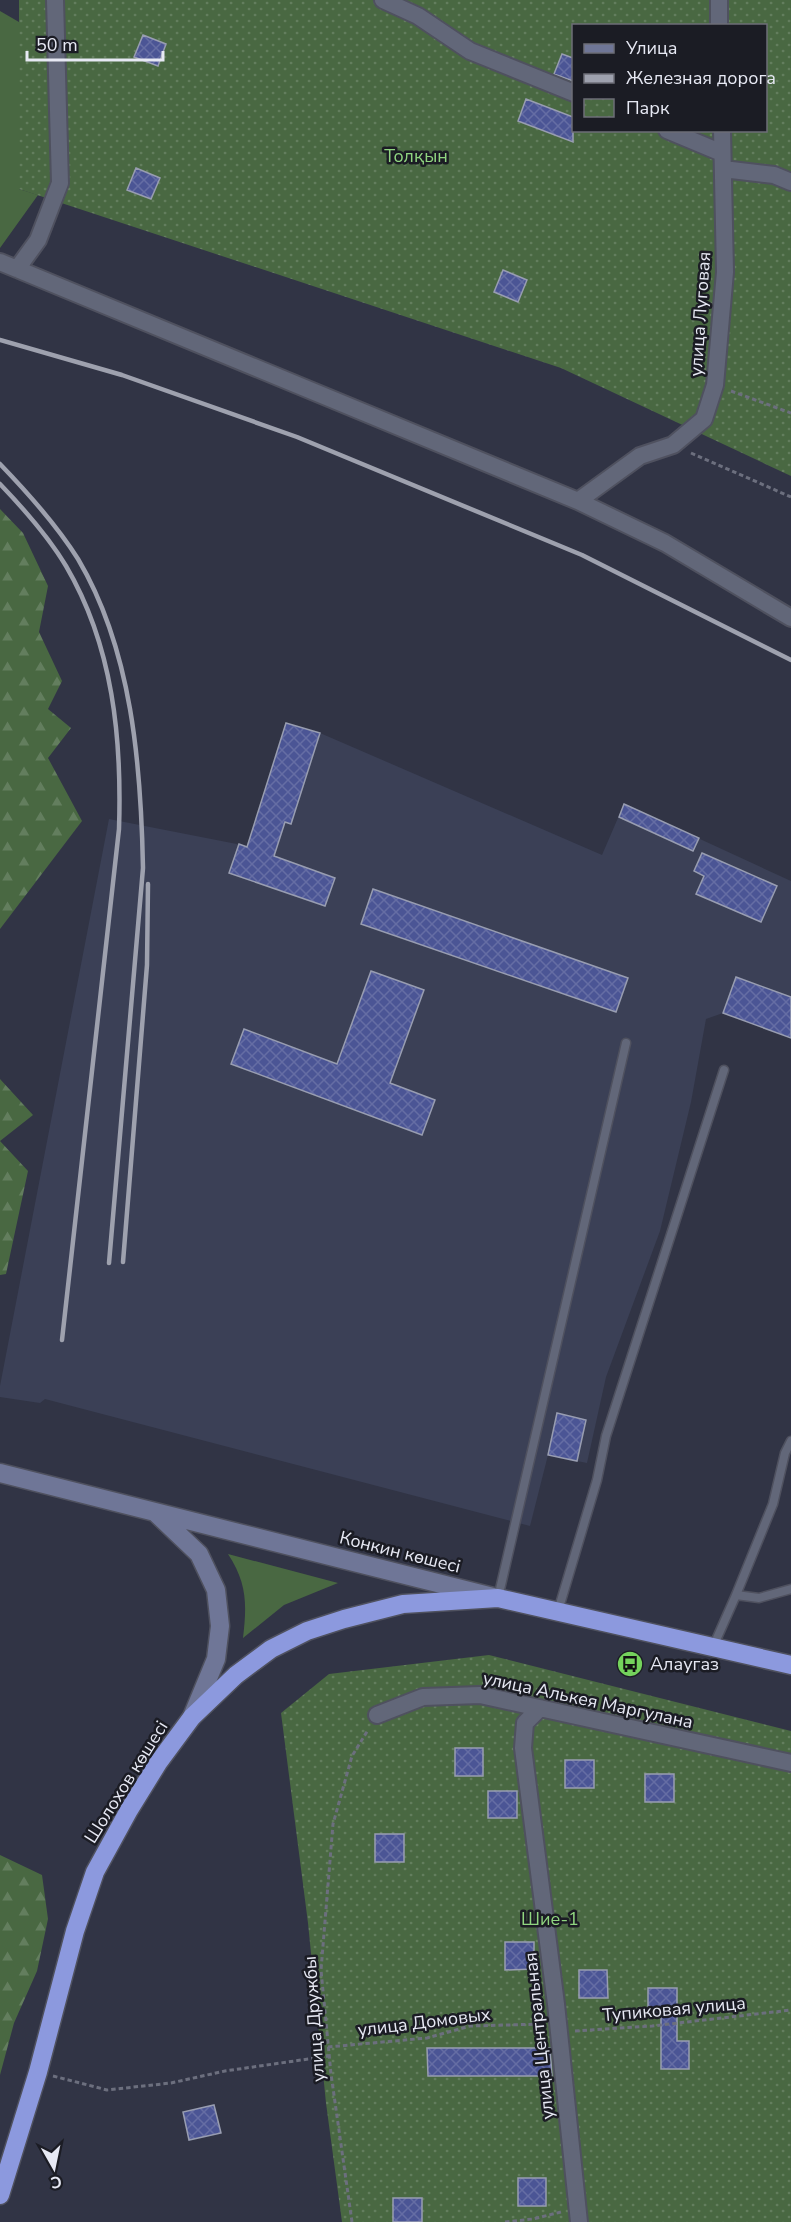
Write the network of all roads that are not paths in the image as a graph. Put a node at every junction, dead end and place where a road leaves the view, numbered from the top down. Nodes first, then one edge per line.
1 (55, 0) edge
2 (383, 0) edge
3 (719, 0) edge
4 (719, 24) edge
5 (572, 93) edge
6 (671, 132) edge
7 (722, 132) edge
8 (723, 161) junction
9 (791, 182) edge
10 (0, 262) edge
11 (17, 269) junction
12 (578, 501) junction
13 (791, 618) edge
14 (626, 1043) dead end
15 (724, 1070) dead end
16 (791, 1441) edge
17 (0, 1473) edge
18 (154, 1512) junction
19 (791, 1589) edge
20 (736, 1595) junction
21 (498, 1598) junction
22 (558, 1611) junction
23 (713, 1647) junction
24 (791, 1665) edge
25 (540, 1708) junction
26 (377, 1715) road end
27 (192, 1717) junction
28 (791, 1763) edge
29 (0, 2195) edge
30 (578, 2215) edge

1 - 11 street
2 - 5 street
3 - 4 street
6 - 8 street
7 - 8 street, улица Луговая
8 - 9 street
8 - 12 street, улица Луговая
10 - 11 street
11 - 12 street
12 - 13 street
14 - 21 lane
15 - 22 lane
16 - 20 lane
17 - 18 main road, Конкин көшесі
18 - 21 main road, Конкин көшесі
18 - 27 main road
19 - 20 lane
20 - 23 lane
21 - 22 highway, Конкин көшесі
21 - 27 highway, Шолохов көшесі
22 - 23 highway, Конкин көшесі
23 - 24 highway, Конкин көшесі
25 - 26 street, улица Алькея Маргулана
25 - 28 street, улица Алькея Маргулана
25 - 30 street, улица Центральная
27 - 29 highway, Шолохов көшесі

